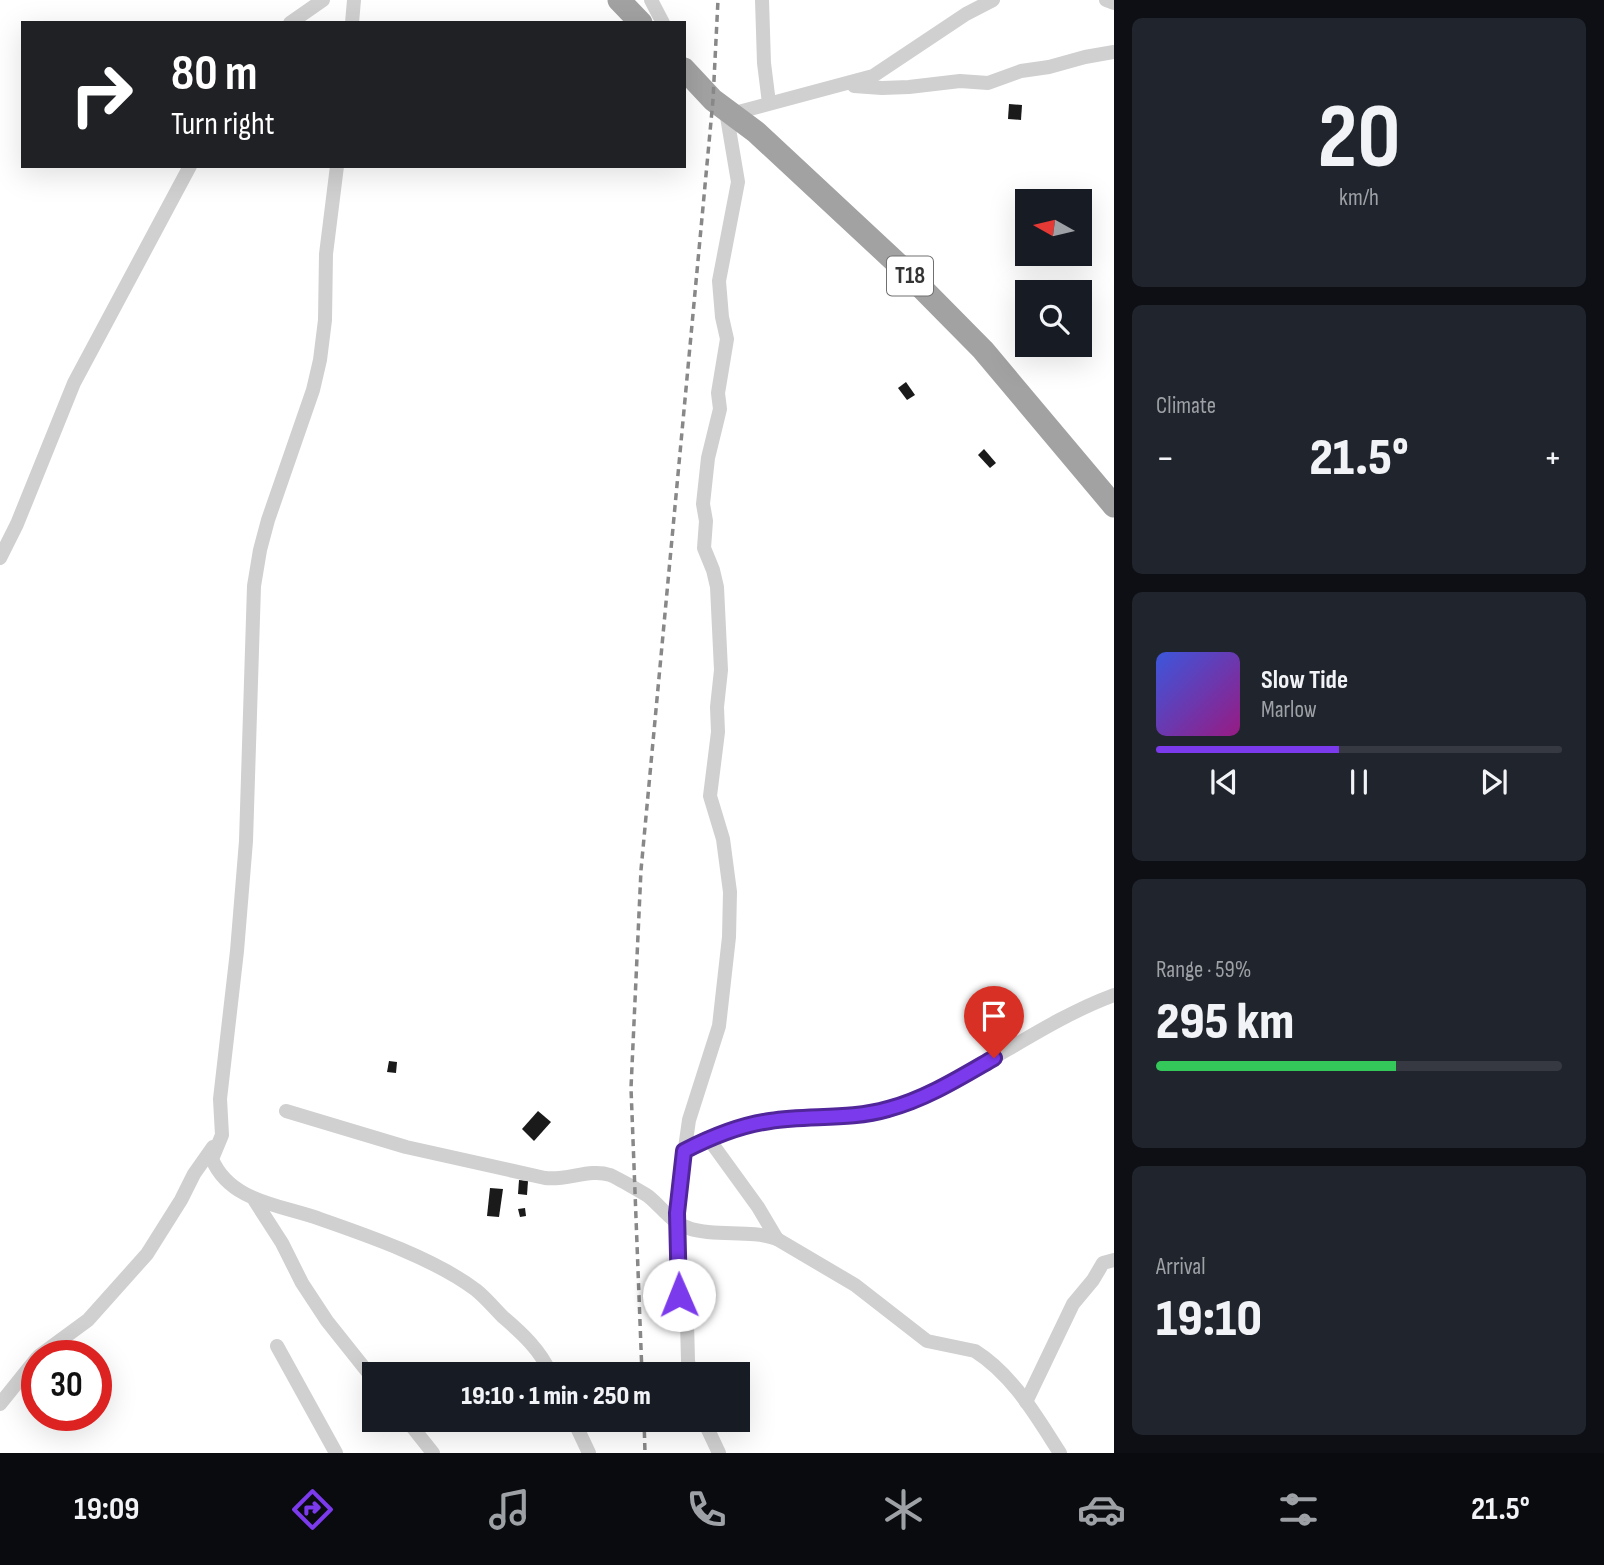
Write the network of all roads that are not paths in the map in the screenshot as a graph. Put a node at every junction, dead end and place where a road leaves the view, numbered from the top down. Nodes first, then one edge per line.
1 (323, 0) edge
2 (354, 0) edge
3 (619, 0) edge
4 (651, 0) edge
5 (762, 0) edge
6 (993, 0) edge
7 (1106, 0) edge
8 (1114, 4) edge
9 (293, 21) edge
10 (352, 21) edge
11 (639, 21) edge
12 (662, 21) edge
13 (1114, 52) edge
14 (686, 69) edge
15 (844, 85) junction
16 (769, 103) junction
17 (729, 112) junction
18 (189, 168) edge
19 (337, 168) edge
20 (1114, 506) edge
21 (0, 558) edge
22 (1114, 995) edge
23 (286, 1111) dead end
24 (222, 1135) junction
25 (708, 1138) junction
26 (684, 1151) junction
27 (255, 1200) junction
28 (678, 1224) junction
29 (777, 1239) junction
30 (1114, 1260) edge
31 (61, 1340) edge
32 (276, 1346) dead end
33 (545, 1362) edge
34 (688, 1362) edge
35 (362, 1365) edge
36 (21, 1378) edge
37 (1026, 1402) junction
38 (0, 1404) edge
39 (416, 1432) edge
40 (579, 1432) edge
41 (709, 1432) edge
42 (717, 1451) edge
43 (336, 1453) edge
44 (433, 1453) edge
45 (589, 1453) edge
46 (1060, 1453) edge

1 - 9 street
2 - 10 street
3 - 11 highway
4 - 12 street
5 - 16 street
6 - 15 street
7 - 8 street
13 - 15 street
14 - 17 highway, T18
15 - 16 street
16 - 17 street
17 - 20 highway, T18
17 - 26 street
18 - 21 street
19 - 24 street
22 - 25 street
23 - 28 street
24 - 27 street
24 - 31 street
25 - 26 street
25 - 29 street
26 - 28 street
27 - 33 street
27 - 35 street
28 - 29 street
28 - 34 street
29 - 37 street
30 - 37 street
32 - 43 street
36 - 38 street
37 - 46 street
39 - 44 street
40 - 45 street
41 - 42 street

